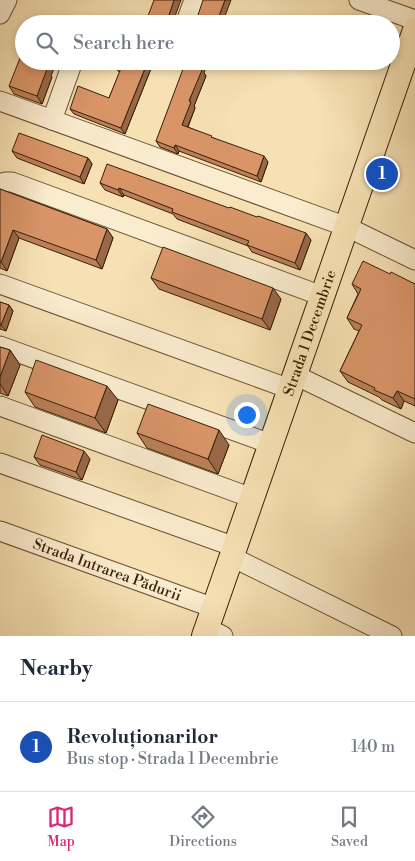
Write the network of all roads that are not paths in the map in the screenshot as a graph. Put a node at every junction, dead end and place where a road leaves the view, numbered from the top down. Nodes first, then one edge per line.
1 (7, 0) edge
2 (194, 0) edge
3 (359, 0) edge
4 (0, 14) edge
5 (188, 15) edge
6 (415, 20) edge
7 (415, 30) edge
8 (70, 70) edge
9 (0, 101) edge
10 (52, 120) junction
11 (0, 184) edge
12 (347, 228) junction
13 (415, 260) edge
14 (0, 284) edge
15 (322, 296) junction
16 (0, 346) edge
17 (292, 382) junction
18 (0, 406) edge
19 (415, 432) edge
20 (271, 444) junction
21 (0, 463) edge
22 (252, 498) junction
23 (0, 531) edge
24 (234, 552) junction
25 (212, 627) edge
26 (392, 636) edge

1 - 4 street
2 - 5 street
3 - 6 street
7 - 12 main road, Strada 1 Decembrie
8 - 10 street
9 - 10 street
10 - 12 street
11 - 15 street
12 - 13 street
12 - 15 main road, Strada 1 Decembrie
14 - 17 street
15 - 17 main road, Strada 1 Decembrie
16 - 20 street
17 - 19 street
17 - 20 main road, Strada 1 Decembrie
18 - 22 street
20 - 22 main road, Strada 1 Decembrie
21 - 24 street
22 - 24 main road, Strada 1 Decembrie
23 - 25 street, Strada Intrarea Pădurii
24 - 25 main road, Strada 1 Decembrie
24 - 26 street

